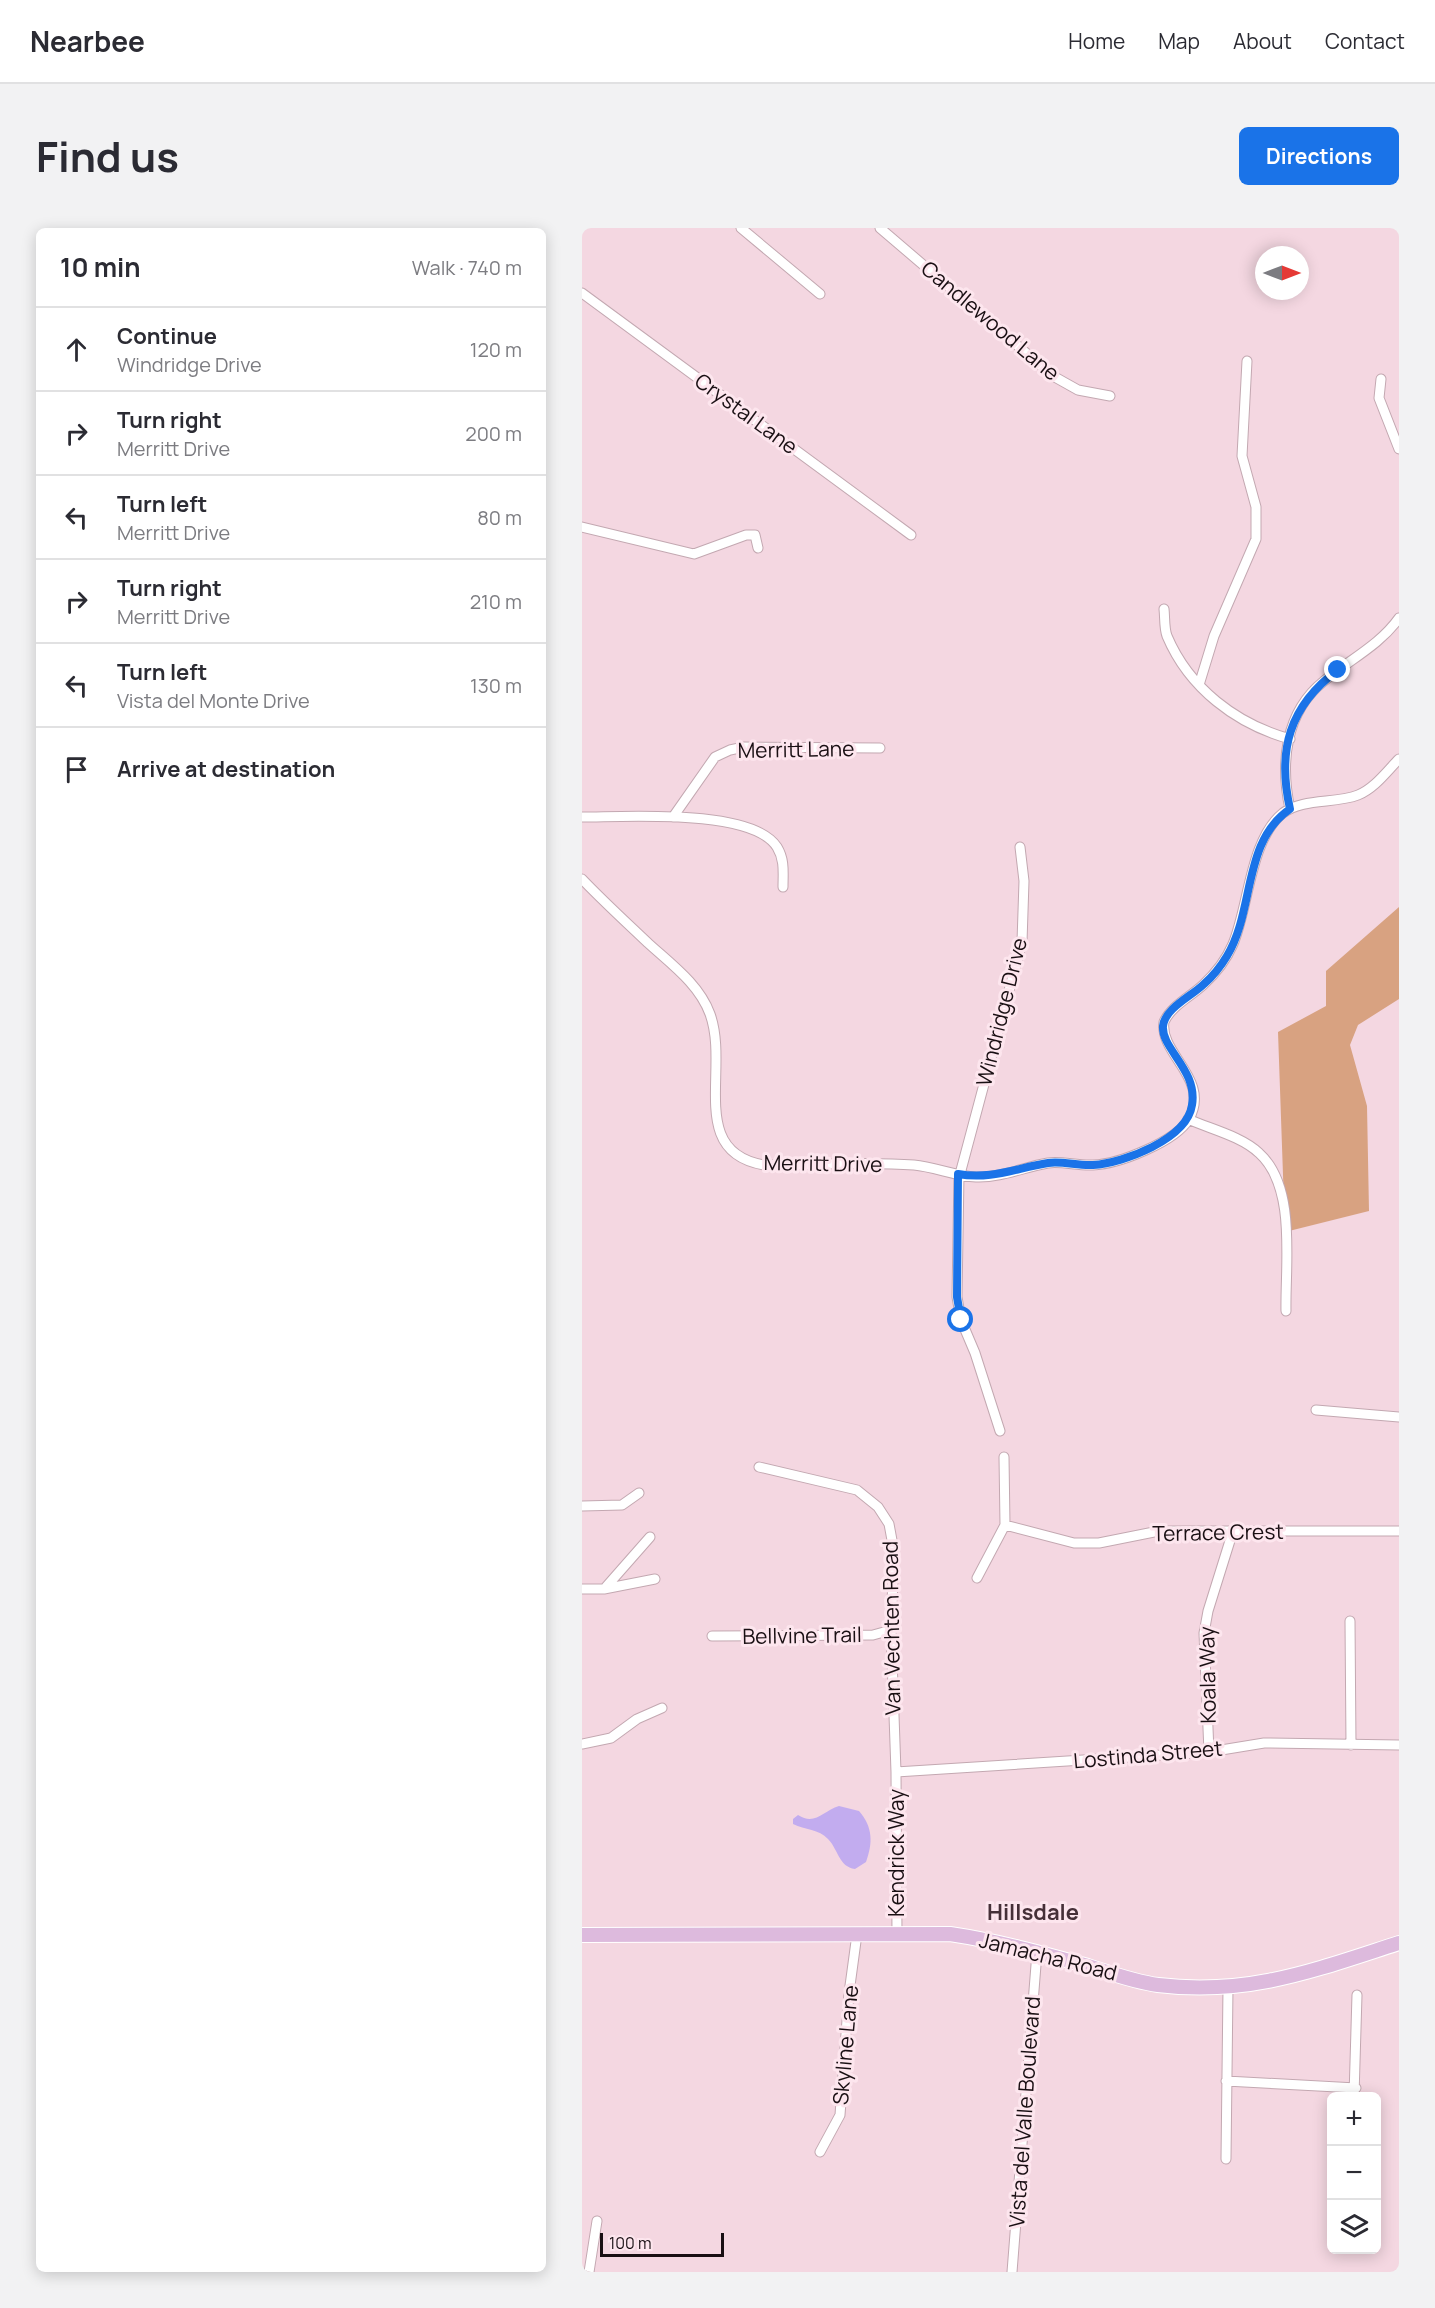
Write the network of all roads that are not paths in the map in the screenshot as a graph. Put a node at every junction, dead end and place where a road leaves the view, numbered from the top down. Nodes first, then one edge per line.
1 (741, 228) edge
2 (880, 228) edge
3 (582, 293) edge
4 (820, 294) dead end
5 (1247, 361) dead end
6 (1380, 379) dead end
7 (1110, 396) dead end
8 (1399, 449) edge
9 (582, 527) edge
10 (911, 535) dead end
11 (758, 548) dead end
12 (1164, 609) dead end
13 (1399, 618) edge
14 (1198, 685) junction
15 (1290, 739) junction
16 (880, 748) dead end
17 (1399, 759) edge
18 (1290, 809) junction
19 (582, 817) edge
20 (673, 817) junction
21 (1020, 847) dead end
22 (582, 879) edge
23 (783, 887) dead end
24 (1188, 1119) junction
25 (959, 1174) junction
26 (1286, 1311) dead end
27 (1316, 1410) dead end
28 (1399, 1417) edge
29 (1000, 1431) dead end
30 (1004, 1457) dead end
31 (759, 1467) dead end
32 (639, 1493) dead end
33 (582, 1506) edge
34 (1005, 1525) junction
35 (1233, 1531) junction
36 (1399, 1531) edge
37 (650, 1537) dead end
38 (977, 1578) dead end
39 (655, 1579) dead end
40 (582, 1589) edge
41 (604, 1589) junction
42 (1350, 1621) dead end
43 (891, 1630) junction
44 (712, 1636) dead end
45 (662, 1708) dead end
46 (582, 1744) edge
47 (1351, 1744) junction
48 (1399, 1745) edge
49 (1209, 1752) junction
50 (896, 1772) junction
51 (857, 1934) junction
52 (897, 1934) junction
53 (582, 1935) edge
54 (1399, 1943) edge
55 (1036, 1952) junction
56 (1228, 1988) junction
57 (1357, 1995) dead end
58 (1226, 2081) junction
59 (1355, 2092) edge
60 (820, 2152) dead end
61 (1226, 2159) dead end
62 (597, 2221) dead end
63 (589, 2272) edge
64 (1012, 2272) edge

1 - 4 street
2 - 7 street, Candlewood Lane
3 - 10 street, Crystal Lane
5 - 14 street
6 - 8 street
9 - 11 street
12 - 14 street
13 - 15 street
14 - 15 street
15 - 18 street
16 - 20 street, Merritt Lane
17 - 18 street
18 - 24 street
19 - 20 street
20 - 23 street
21 - 25 street, Windridge Drive
22 - 25 street, Merritt Drive
24 - 25 street, Merritt Drive
24 - 26 street
25 - 29 street, Windridge Drive
27 - 28 street
30 - 34 street
31 - 43 street, Van Vechten Road
32 - 33 street
34 - 35 street, Terrace Crest
34 - 38 street
35 - 36 street, Terrace Crest
35 - 49 street, Koala Way
37 - 41 street
39 - 41 street
40 - 41 street
42 - 47 street
43 - 44 street, Bellvine Trail
43 - 50 street, Van Vechten Road
45 - 46 street
47 - 48 street, Lostinda Street
47 - 49 street, Lostinda Street
49 - 50 street, Lostinda Street
50 - 52 street, Kendrick Way
51 - 52 main road, Jamacha Road
51 - 53 main road, Jamacha Road
51 - 60 street, Skyline Lane
52 - 55 main road, Jamacha Road
54 - 56 main road, Jamacha Road
55 - 56 main road, Jamacha Road
55 - 64 street, Vista del Valle Boulevard
56 - 58 street
57 - 59 street
58 - 59 street
58 - 61 street
62 - 63 street

